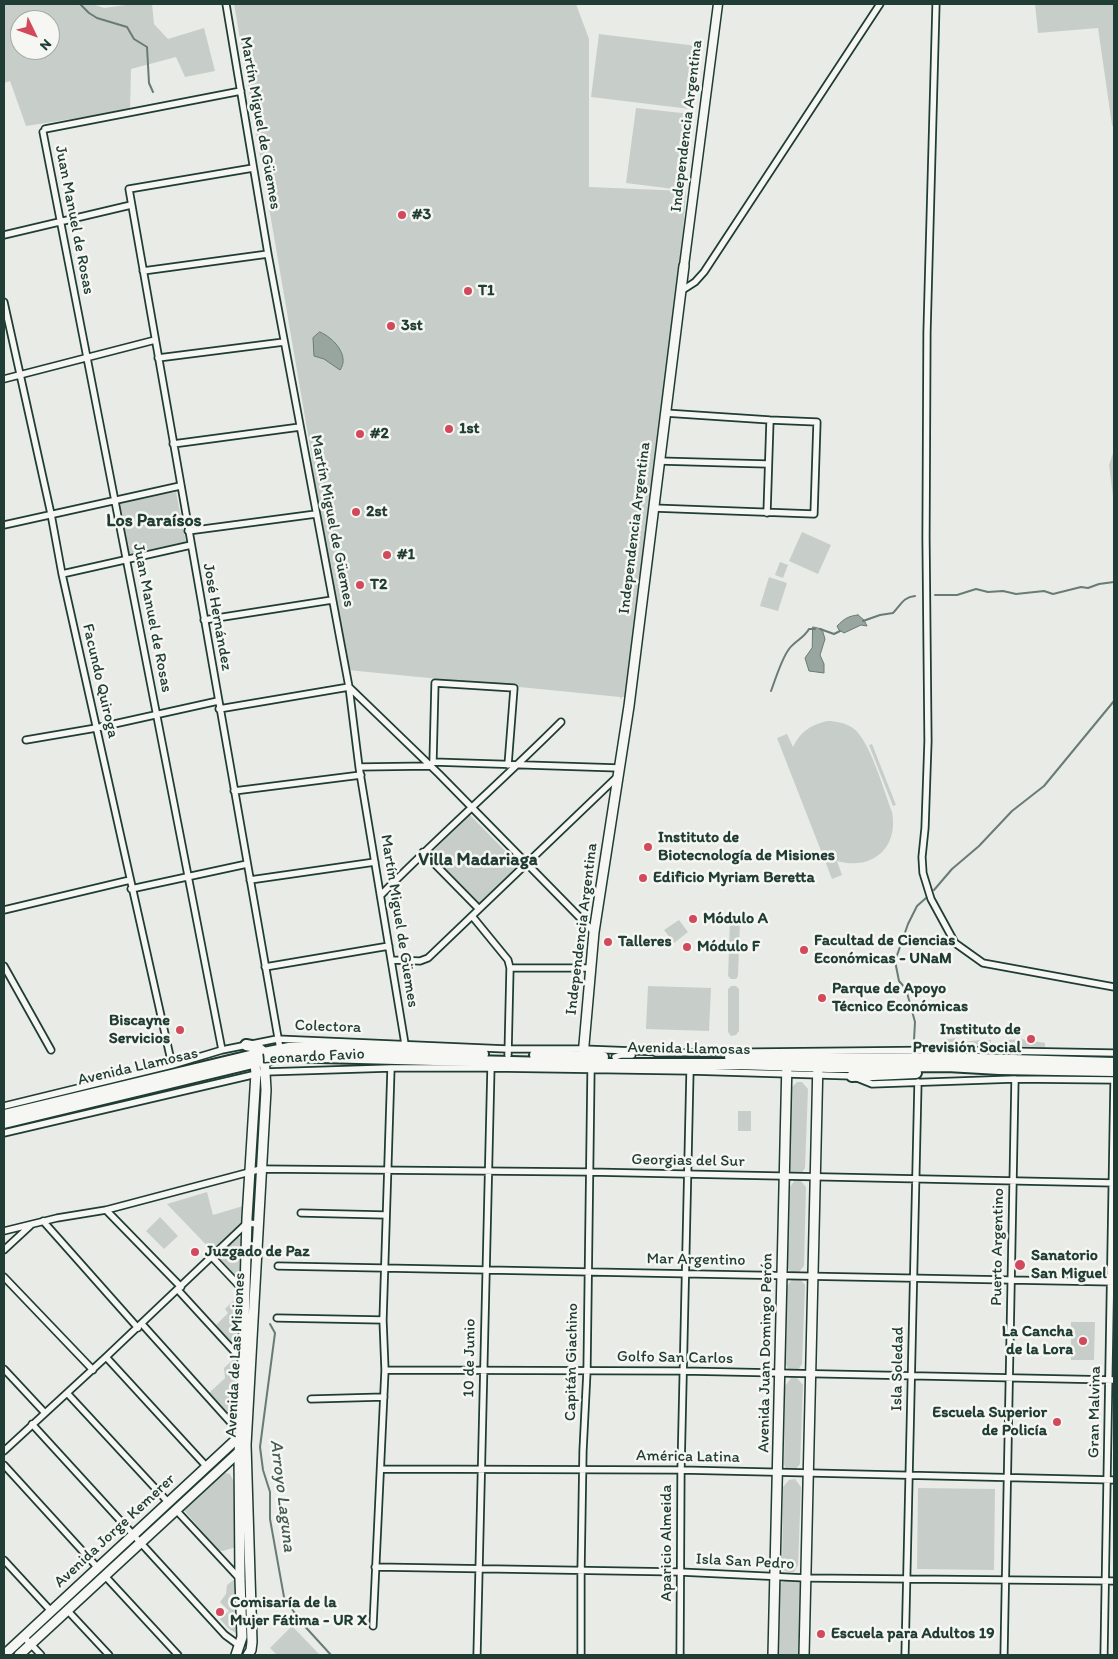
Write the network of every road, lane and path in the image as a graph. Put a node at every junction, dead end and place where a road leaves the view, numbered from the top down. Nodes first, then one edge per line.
1 (226, 4) edge
2 (718, 4) edge
3 (880, 4) edge
4 (936, 4) edge
5 (241, 91) junction
6 (253, 168) junction
7 (131, 205) junction
8 (61, 222) junction
9 (4, 234) edge
10 (268, 254) junction
11 (684, 266) joint
12 (143, 271) junction
13 (681, 291) junction
14 (4, 302) edge
15 (155, 340) junction
16 (284, 342) junction
17 (87, 357) junction
18 (158, 358) junction
19 (20, 376) junction
20 (4, 379) edge
21 (665, 413) junction
22 (770, 420) junction
23 (300, 427) junction
24 (173, 444) junction
25 (659, 461) junction
26 (768, 464) junction
27 (180, 486) junction
28 (115, 501) junction
29 (652, 508) junction
30 (767, 513) junction
31 (51, 514) junction
32 (316, 514) junction
33 (4, 525) edge
34 (188, 531) junction
35 (191, 545) junction
36 (126, 560) junction
37 (62, 574) junction
38 (332, 600) junction
39 (204, 620) junction
40 (348, 687) junction
41 (218, 700) junction
42 (220, 709) junction
43 (156, 714) junction
44 (561, 722) dead end
45 (96, 728) junction
46 (26, 740) dead end
47 (431, 764) junction
48 (508, 765) junction
49 (519, 765) junction
50 (360, 766) junction
51 (618, 772) junction
52 (361, 775) junction
53 (234, 792) junction
54 (470, 808) junction
55 (423, 852) junction
56 (375, 862) junction
57 (247, 864) junction
58 (526, 864) junction
59 (188, 877) junction
60 (130, 880) junction
61 (250, 880) junction
62 (131, 889) junction
63 (381, 895) junction
64 (479, 909) junction
65 (4, 910) edge
66 (472, 916) junction
67 (594, 932) junction
68 (389, 946) junction
69 (391, 960) junction
70 (4, 966) edge
71 (265, 967) junction
72 (510, 968) junction
73 (590, 968) junction
74 (1114, 987) edge
75 (277, 1039) junction
76 (405, 1044) junction
77 (246, 1045) junction
78 (280, 1049) junction
79 (51, 1050) dead end
80 (222, 1050) junction
81 (508, 1052) junction
82 (660, 1052) junction
83 (882, 1052) junction
84 (583, 1053) junction
85 (1114, 1053) edge
86 (616, 1060) junction
87 (902, 1060) junction
88 (726, 1061) junction
89 (740, 1061) junction
90 (260, 1063) junction
91 (787, 1063) junction
92 (1114, 1063) edge
93 (491, 1064) junction
94 (818, 1064) junction
95 (172, 1065) junction
96 (957, 1066) junction
97 (390, 1068) junction
98 (591, 1070) junction
99 (630, 1070) junction
100 (690, 1071) junction
101 (1114, 1071) edge
102 (852, 1076) junction
103 (1015, 1079) junction
104 (1114, 1080) edge
105 (918, 1082) junction
106 (4, 1106) edge
107 (4, 1115) edge
108 (4, 1122) edge
109 (4, 1133) edge
110 (261, 1169) junction
111 (388, 1170) junction
112 (250, 1172) junction
113 (488, 1172) junction
114 (589, 1172) junction
115 (688, 1175) junction
116 (785, 1177) junction
117 (816, 1178) junction
118 (916, 1180) junction
119 (1012, 1181) junction
120 (1113, 1183) edge
121 (106, 1210) junction
122 (301, 1213) dead end
123 (385, 1215) junction
124 (42, 1221) junction
125 (246, 1223) junction
126 (32, 1224) junction
127 (258, 1224) junction
128 (4, 1230) edge
129 (4, 1248) edge
130 (212, 1257) junction
131 (278, 1266) dead end
132 (385, 1269) junction
133 (486, 1271) junction
134 (588, 1273) junction
135 (685, 1274) junction
136 (782, 1276) junction
137 (4, 1277) edge
138 (813, 1277) junction
139 (914, 1279) junction
140 (1011, 1280) junction
141 (1112, 1282) edge
142 (179, 1288) junction
143 (245, 1292) junction
144 (277, 1318) dead end
145 (383, 1320) junction
146 (140, 1326) junction
147 (106, 1357) junction
148 (243, 1361) junction
149 (4, 1369) edge
150 (93, 1370) junction
151 (385, 1370) junction
152 (483, 1371) junction
153 (683, 1371) junction
154 (587, 1372) junction
155 (780, 1374) junction
156 (811, 1375) junction
157 (912, 1376) junction
158 (1010, 1378) junction
159 (1112, 1380) edge
160 (67, 1393) junction
161 (384, 1397) junction
162 (311, 1399) dead end
163 (45, 1413) junction
164 (32, 1424) junction
165 (244, 1440) junction
166 (4, 1451) edge
167 (4, 1465) edge
168 (207, 1467) junction
169 (380, 1469) junction
170 (482, 1469) junction
171 (583, 1470) junction
172 (681, 1470) junction
173 (778, 1472) junction
174 (809, 1474) junction
175 (910, 1476) junction
176 (1009, 1478) junction
177 (1111, 1480) edge
178 (168, 1502) junction
179 (176, 1510) junction
180 (134, 1535) junction
181 (141, 1543) junction
182 (4, 1560) edge
183 (375, 1567) junction
184 (98, 1568) junction
185 (478, 1569) junction
186 (581, 1571) junction
187 (680, 1572) junction
188 (105, 1576) junction
189 (775, 1577) junction
190 (806, 1578) junction
191 (907, 1579) junction
192 (240, 1580) junction
193 (1006, 1580) junction
194 (1106, 1581) junction
195 (1114, 1581) edge
196 (51, 1611) junction
197 (68, 1611) junction
198 (373, 1626) dead end
199 (24, 1637) junction
200 (31, 1644) junction
201 (240, 1646) junction
202 (4, 1654) edge
203 (250, 1654) edge
204 (19, 1655) edge
205 (41, 1655) edge
206 (108, 1655) edge
207 (178, 1655) edge
208 (236, 1655) edge
209 (477, 1655) edge
210 (581, 1655) edge
211 (680, 1655) edge
212 (773, 1655) edge
213 (804, 1655) edge
214 (905, 1655) edge
215 (1004, 1655) edge
216 (1104, 1655) edge

1 - 5 street, Martín Miguel de Güemes
2 - 11 street, Independencia Argentina
3 - 13 street
4 - 74 street
5 - 6 street, Martín Miguel de Güemes
5 - 8 street, Juan Manuel de Rosas
6 - 7 street, José Hernández
6 - 10 street, Martín Miguel de Güemes
7 - 8 street
7 - 12 street, José Hernández
8 - 9 street
8 - 17 street, Juan Manuel de Rosas
10 - 12 street
10 - 16 street, Martín Miguel de Güemes
11 - 13 main road, Independencia Argentina
12 - 15 street, José Hernández
13 - 21 main road, Independencia Argentina
14 - 19 street, Facundo Quiroga
15 - 17 street
15 - 18 street, José Hernández
16 - 18 street
16 - 23 street, Martín Miguel de Güemes
17 - 19 street
17 - 28 street, Juan Manuel de Rosas
18 - 24 street, José Hernández
19 - 20 street
19 - 31 street, Facundo Quiroga
21 - 22 street
21 - 25 main road, Independencia Argentina
22 - 26 street
22 - 30 street
23 - 24 street
23 - 32 street, Martín Miguel de Güemes
24 - 27 street, José Hernández
25 - 26 street
25 - 29 main road, Independencia Argentina
26 - 30 street
27 - 28 street
27 - 34 street, José Hernández
28 - 31 street
28 - 36 street, Juan Manuel de Rosas
29 - 30 street
29 - 51 main road, Independencia Argentina
31 - 33 street
31 - 37 street, Facundo Quiroga
32 - 34 street
32 - 38 street, Martín Miguel de Güemes
34 - 35 street, José Hernández
35 - 36 street
35 - 39 street, José Hernández
36 - 37 street
36 - 43 street, Juan Manuel de Rosas
37 - 45 street, Facundo Quiroga
38 - 39 street
38 - 40 street, Martín Miguel de Güemes
39 - 41 street, José Hernández
40 - 42 street
40 - 47 street
40 - 50 street, Martín Miguel de Güemes
41 - 42 street, José Hernández
41 - 43 street
42 - 53 street, José Hernández
43 - 45 street
43 - 59 street, Juan Manuel de Rosas
44 - 49 street
45 - 46 street
45 - 60 street, Facundo Quiroga
47 - 48 street
47 - 48 street
47 - 50 street
47 - 54 street
48 - 49 street
49 - 51 street
49 - 54 street
50 - 52 street, Martín Miguel de Güemes
51 - 58 street
51 - 67 main road, Independencia Argentina
52 - 53 street
52 - 56 street, Martín Miguel de Güemes
53 - 57 street, José Hernández
54 - 55 street
54 - 58 street
55 - 63 street
55 - 64 street
56 - 61 street
56 - 63 street, Martín Miguel de Güemes
57 - 59 street
57 - 61 street, José Hernández
58 - 64 street
58 - 67 street
59 - 62 street
59 - 80 street, Juan Manuel de Rosas
60 - 62 street, Facundo Quiroga
60 - 65 street
61 - 71 street, José Hernández
62 - 95 street, Facundo Quiroga
63 - 68 street, Martín Miguel de Güemes
64 - 66 street
66 - 69 street
66 - 72 street
67 - 73 main road, Independencia Argentina
68 - 69 street, Martín Miguel de Güemes
68 - 71 street
69 - 76 street, Martín Miguel de Güemes
70 - 79 street
71 - 75 street, José Hernández
72 - 73 street
72 - 81 street
73 - 84 main road, Independencia Argentina
75 - 76 street, Colectora
75 - 77 street, Colectora
75 - 78 street, José Hernández
76 - 81 street, Colectora
77 - 80 street, Colectora
77 - 90 highway
78 - 81 highway, Avenida Llamosas
78 - 90 highway, Avenida Llamosas
80 - 95 street, Colectora
81 - 84 highway, Avenida Llamosas
82 - 84 street
82 - 86 street
82 - 88 street
83 - 85 street
83 - 87 highway
83 - 94 street
84 - 86 highway, Avenida Llamosas
86 - 88 highway, Avenida Llamosas
86 - 93 highway, Avenida Llamosas
86 - 99 street
87 - 92 highway, Avenida Llamosas
87 - 94 highway, Avenida Llamosas
88 - 89 highway, Avenida Llamosas
88 - 89 street
88 - 100 street
89 - 91 highway, Avenida Llamosas
89 - 91 street
90 - 93 highway, Avenida Llamosas
90 - 97 street, Leonardo Favio
90 - 107 highway, Avenida Llamosas
90 - 108 highway
90 - 109 street, Leonardo Favio
90 - 110 main road, Avenida de Las Misiones
90 - 112 main road, Avenida de Las Misiones
91 - 94 highway, Avenida Llamosas
91 - 94 street
91 - 116 main road, Avenida Juan Domingo Perón
93 - 97 street, Leonardo Favio
93 - 98 street, Leonardo Favio
93 - 113 street, 10 de Junio
94 - 96 highway, Avenida Llamosas
94 - 102 street
94 - 117 main road
95 - 106 street, Colectora
96 - 101 highway, Avenida Llamosas
96 - 102 highway
97 - 111 street
98 - 99 street, Leonardo Favio
98 - 114 street, Capitán Giachino
99 - 100 street
100 - 115 street, Aparicio Almeida
102 - 105 street
103 - 104 street
103 - 105 street
103 - 119 street, Puerto Argentino
104 - 120 street, Gran Malvina
105 - 118 street, Isla Soledad
110 - 111 street, Georgias del Sur
110 - 112 street, Georgias del Sur
110 - 127 main road, Avenida de Las Misiones
111 - 113 street, Georgias del Sur
111 - 123 street
112 - 121 street, Georgias del Sur
112 - 125 main road, Avenida de Las Misiones
113 - 114 street, Georgias del Sur
113 - 133 street, 10 de Junio
114 - 115 street, Georgias del Sur
114 - 134 street, Capitán Giachino
115 - 116 street, Georgias del Sur
115 - 135 street, Aparicio Almeida
116 - 117 street, Georgias del Sur
116 - 136 main road, Avenida Juan Domingo Perón
117 - 118 street, Georgias del Sur
117 - 138 main road
118 - 119 street, Georgias del Sur
118 - 139 street, Isla Soledad
119 - 120 street, Georgias del Sur
119 - 140 street, Puerto Argentino
120 - 141 street, Gran Malvina
121 - 124 street, Georgias del Sur
121 - 142 street
122 - 123 street
123 - 132 street
124 - 126 street, Georgias del Sur
124 - 146 street
125 - 127 street
125 - 130 street
125 - 143 main road, Avenida de Las Misiones
126 - 128 street, Georgias del Sur
126 - 129 street
127 - 165 main road, Avenida de Las Misiones
130 - 142 street
130 - 143 street
131 - 132 street, Mar Argentino
132 - 133 street, Mar Argentino
132 - 145 street
133 - 134 street, Mar Argentino
133 - 152 street, 10 de Junio
134 - 135 street, Mar Argentino
134 - 154 street, Capitán Giachino
135 - 136 street, Mar Argentino
135 - 153 street, Aparicio Almeida
136 - 138 street, Mar Argentino
136 - 155 main road, Avenida Juan Domingo Perón
137 - 150 street
138 - 139 street, Mar Argentino
138 - 156 main road
139 - 140 street, Mar Argentino
139 - 157 street, Isla Soledad
140 - 141 street, Mar Argentino
140 - 158 street, Puerto Argentino
141 - 159 street, Gran Malvina
142 - 146 street
142 - 148 street
143 - 148 main road, Avenida de Las Misiones
144 - 145 street
145 - 151 street
146 - 147 street
146 - 165 street
147 - 150 street
147 - 168 street
148 - 165 main road, Avenida de Las Misiones
149 - 163 street
150 - 160 street
151 - 152 street, Golfo San Carlos
151 - 161 street
152 - 154 street, Golfo San Carlos
152 - 170 street, 10 de Junio
153 - 154 street, Golfo San Carlos
153 - 155 street, Golfo San Carlos
153 - 172 street, Aparicio Almeida
154 - 171 street, Capitán Giachino
155 - 156 street, Golfo San Carlos
155 - 173 main road, Avenida Juan Domingo Perón
156 - 157 street, Golfo San Carlos
156 - 174 main road
157 - 158 street, Golfo San Carlos
157 - 175 street, Isla Soledad
158 - 159 street, Golfo San Carlos
158 - 176 street, Puerto Argentino
159 - 177 street, Gran Malvina
160 - 163 street
160 - 178 street
161 - 162 street
161 - 169 street
163 - 164 street
164 - 166 street
164 - 180 street
165 - 168 main road, Avenida Jorge Kemerer
165 - 179 main road, Avenida Jorge Kemerer
165 - 192 main road, Avenida de Las Misiones
165 - 203 main road, Avenida de Las Misiones
167 - 184 street
168 - 178 main road, Avenida Jorge Kemerer
169 - 170 street, América Latina
169 - 183 street
170 - 171 street, América Latina
170 - 185 street, 10 de Junio
171 - 172 street, América Latina
171 - 186 street, Capitán Giachino
172 - 173 street, América Latina
172 - 187 street, Aparicio Almeida
173 - 174 street, América Latina
173 - 189 main road, Avenida Juan Domingo Perón
174 - 175 street, América Latina
174 - 190 main road
175 - 176 street, América Latina
175 - 191 street, Isla Soledad
176 - 177 street, América Latina
176 - 193 street, Puerto Argentino
177 - 194 street, Gran Malvina
178 - 180 main road, Avenida Jorge Kemerer
179 - 181 main road, Avenida Jorge Kemerer
179 - 192 street
180 - 181 street
180 - 184 main road, Avenida Jorge Kemerer
181 - 188 main road, Avenida Jorge Kemerer
181 - 201 street
182 - 196 street
183 - 185 street, Isla San Pedro
183 - 198 street
184 - 196 main road, Avenida Jorge Kemerer
185 - 186 street, Isla San Pedro
185 - 209 street, 10 de Junio
186 - 187 street, Isla San Pedro
186 - 210 street, Capitán Giachino
187 - 189 street, Isla San Pedro
187 - 211 street, Aparicio Almeida
188 - 197 main road, Avenida Jorge Kemerer
188 - 207 street
189 - 190 street, Isla San Pedro
189 - 212 main road, Avenida Juan Domingo Perón
190 - 191 street, Isla San Pedro
190 - 213 main road
191 - 193 street, Isla San Pedro
191 - 214 street, Isla Soledad
192 - 201 main road, Avenida de Las Misiones
193 - 194 street, Isla San Pedro
193 - 215 street, Puerto Argentino
194 - 195 street, Isla San Pedro
194 - 216 street, Gran Malvina
196 - 199 main road, Avenida Jorge Kemerer
197 - 200 main road, Avenida Jorge Kemerer
197 - 206 street
199 - 200 street
199 - 202 main road, Avenida Jorge Kemerer
200 - 204 main road, Avenida Jorge Kemerer
200 - 205 street
201 - 203 main road
201 - 208 main road

